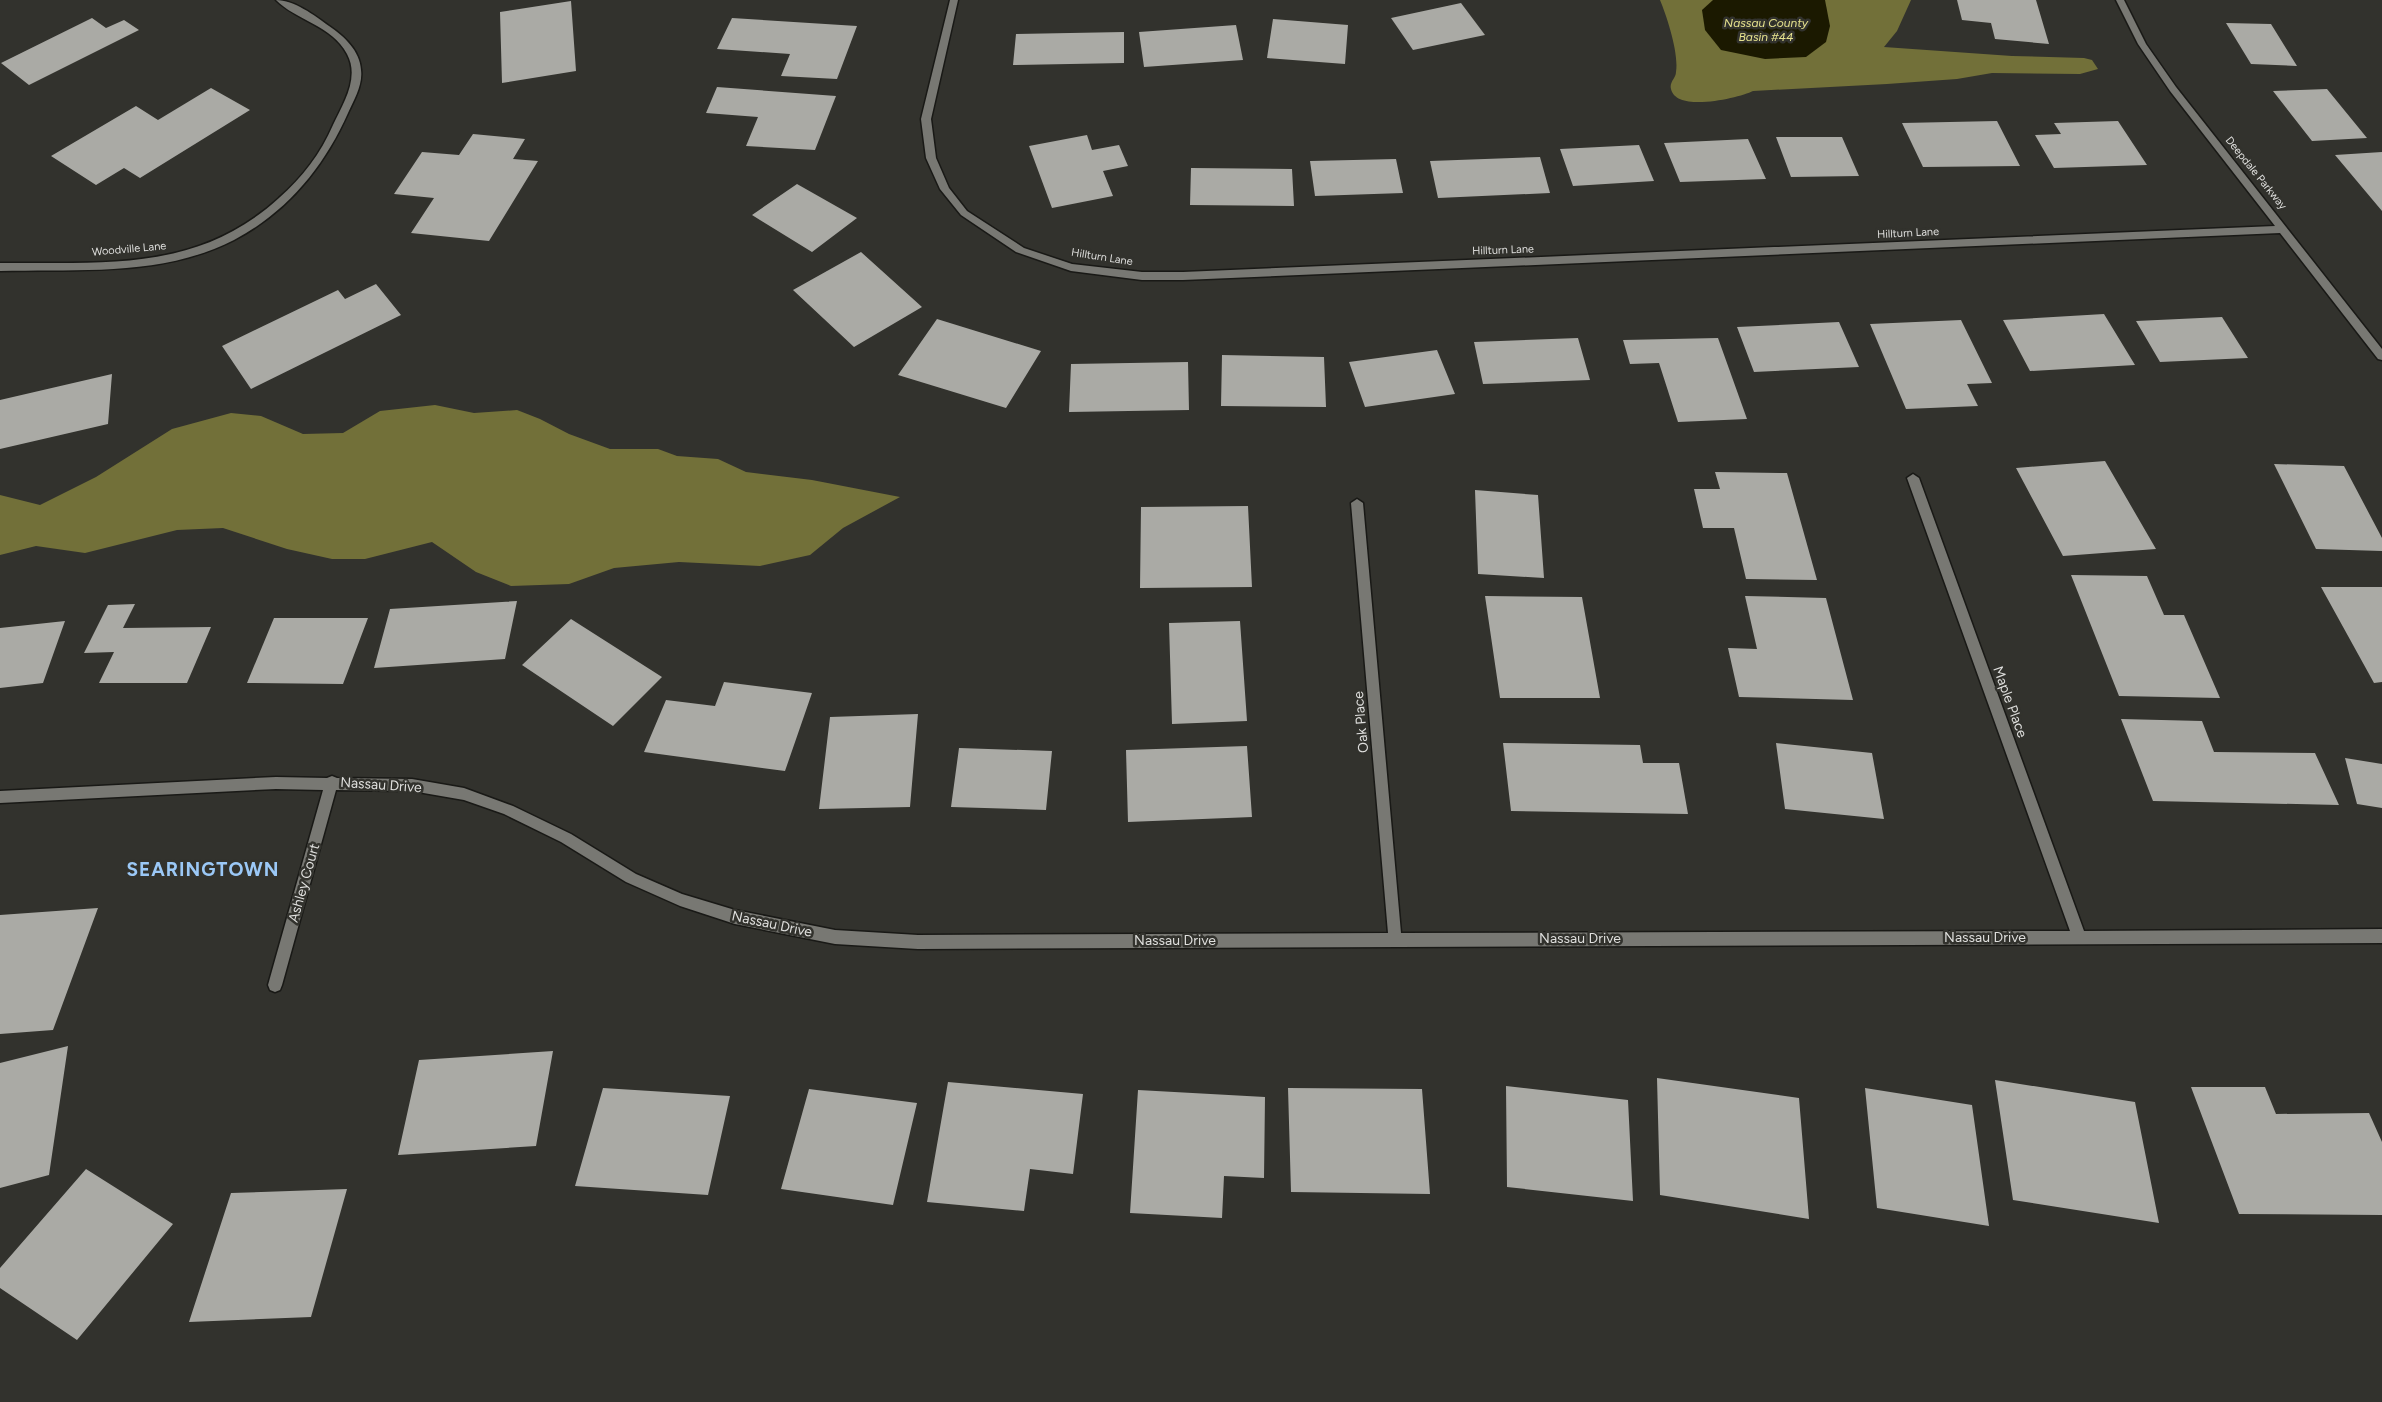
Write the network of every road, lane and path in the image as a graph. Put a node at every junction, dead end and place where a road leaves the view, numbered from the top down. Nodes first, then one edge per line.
1 (280, 0) edge
2 (954, 0) edge
3 (2120, 0) edge
4 (2284, 229) junction
5 (0, 267) edge
6 (2382, 356) edge
7 (1913, 478) dead end
8 (1357, 503) dead end
9 (332, 782) junction
10 (0, 797) edge
11 (2079, 936) junction
12 (2382, 936) edge
13 (1395, 938) junction
14 (276, 985) dead end

1 - 5 street, Woodville Lane
2 - 4 street, Hillturn Lane
3 - 4 street, Deepdale Parkway
4 - 6 street, Deepdale Parkway
7 - 11 street, Maple Place
8 - 13 street, Oak Place
9 - 10 street, Nassau Drive
9 - 13 street, Nassau Drive
9 - 14 street, Ashley Court
11 - 12 street, Nassau Drive
11 - 13 street, Nassau Drive

